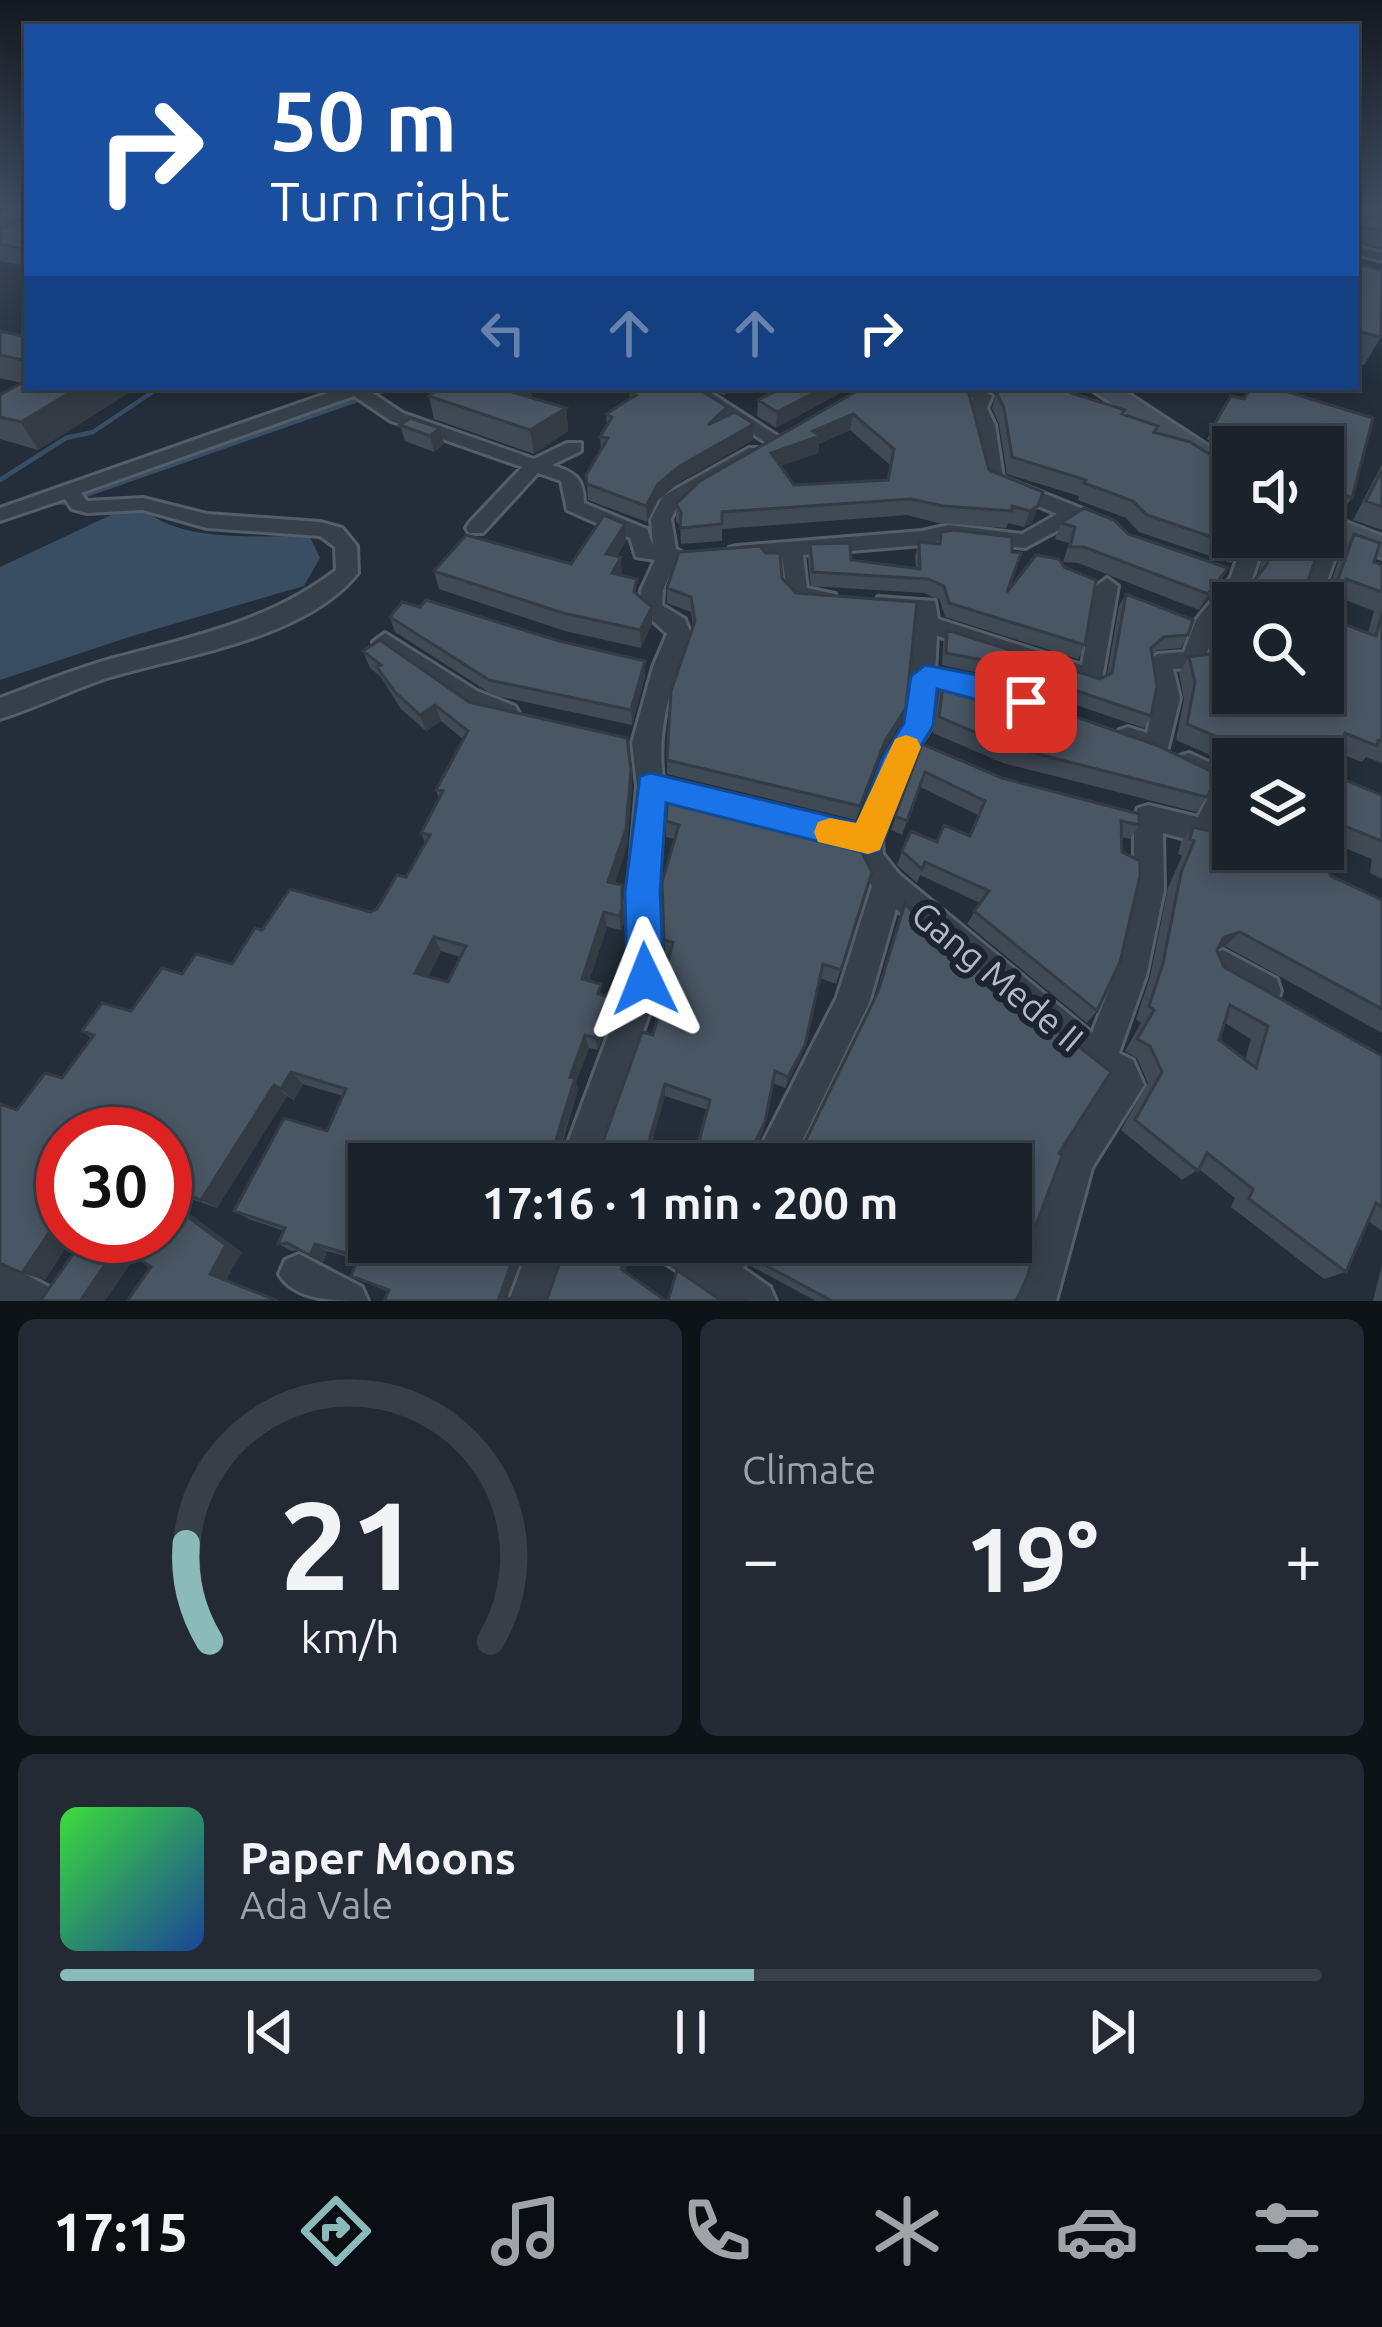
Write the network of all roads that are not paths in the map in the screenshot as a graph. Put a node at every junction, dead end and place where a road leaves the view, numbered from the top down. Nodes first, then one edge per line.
1 (360, 390) edge
2 (696, 390) edge
3 (968, 390) edge
4 (1106, 390) edge
5 (574, 447) dead end
6 (1212, 461) edge
7 (534, 466) junction
8 (73, 496) junction
9 (1071, 514) junction
10 (0, 515) edge
11 (1097, 520) edge
12 (476, 528) dead end
13 (1344, 532) edge
14 (1382, 548) edge
15 (792, 551) junction
16 (667, 557) junction
17 (1241, 558) edge
18 (1107, 586) dead end
19 (929, 625) junction
20 (385, 642) edge
21 (0, 709) edge
22 (1263, 714) edge
23 (542, 721) edge
24 (1260, 721) edge
25 (1113, 732) edge
26 (1157, 748) junction
27 (651, 786) junction
28 (868, 840) junction
29 (888, 884) junction
30 (1223, 966) edge
31 (1298, 1010) edge
32 (1099, 1061) junction
33 (586, 1143) edge
34 (782, 1143) edge
35 (543, 1263) edge
36 (731, 1263) edge
37 (299, 1274) dead end
38 (0, 1280) edge
39 (35, 1301) edge
40 (348, 1301) edge
41 (529, 1301) edge
42 (756, 1301) edge
43 (1036, 1301) edge

1 - 7 street
1 - 8 street
2 - 16 street
3 - 9 street
4 - 6 main road
5 - 7 street
7 - 12 street
7 - 16 street
8 - 10 street
8 - 21 street
9 - 11 street
9 - 15 street
13 - 14 main road
15 - 16 street
15 - 19 street
16 - 27 street
17 - 26 street
18 - 19 street
19 - 28 street
20 - 23 street
22 - 24 street
25 - 26 street, Gang Mede II
26 - 32 street, Gang Mede II
27 - 28 street
27 - 33 street
28 - 29 street, Gang Mede II
29 - 32 street, Gang Mede II
29 - 34 street, Gang Mede II
30 - 31 street
32 - 43 street
35 - 41 street
36 - 42 street
37 - 40 street
38 - 39 street

